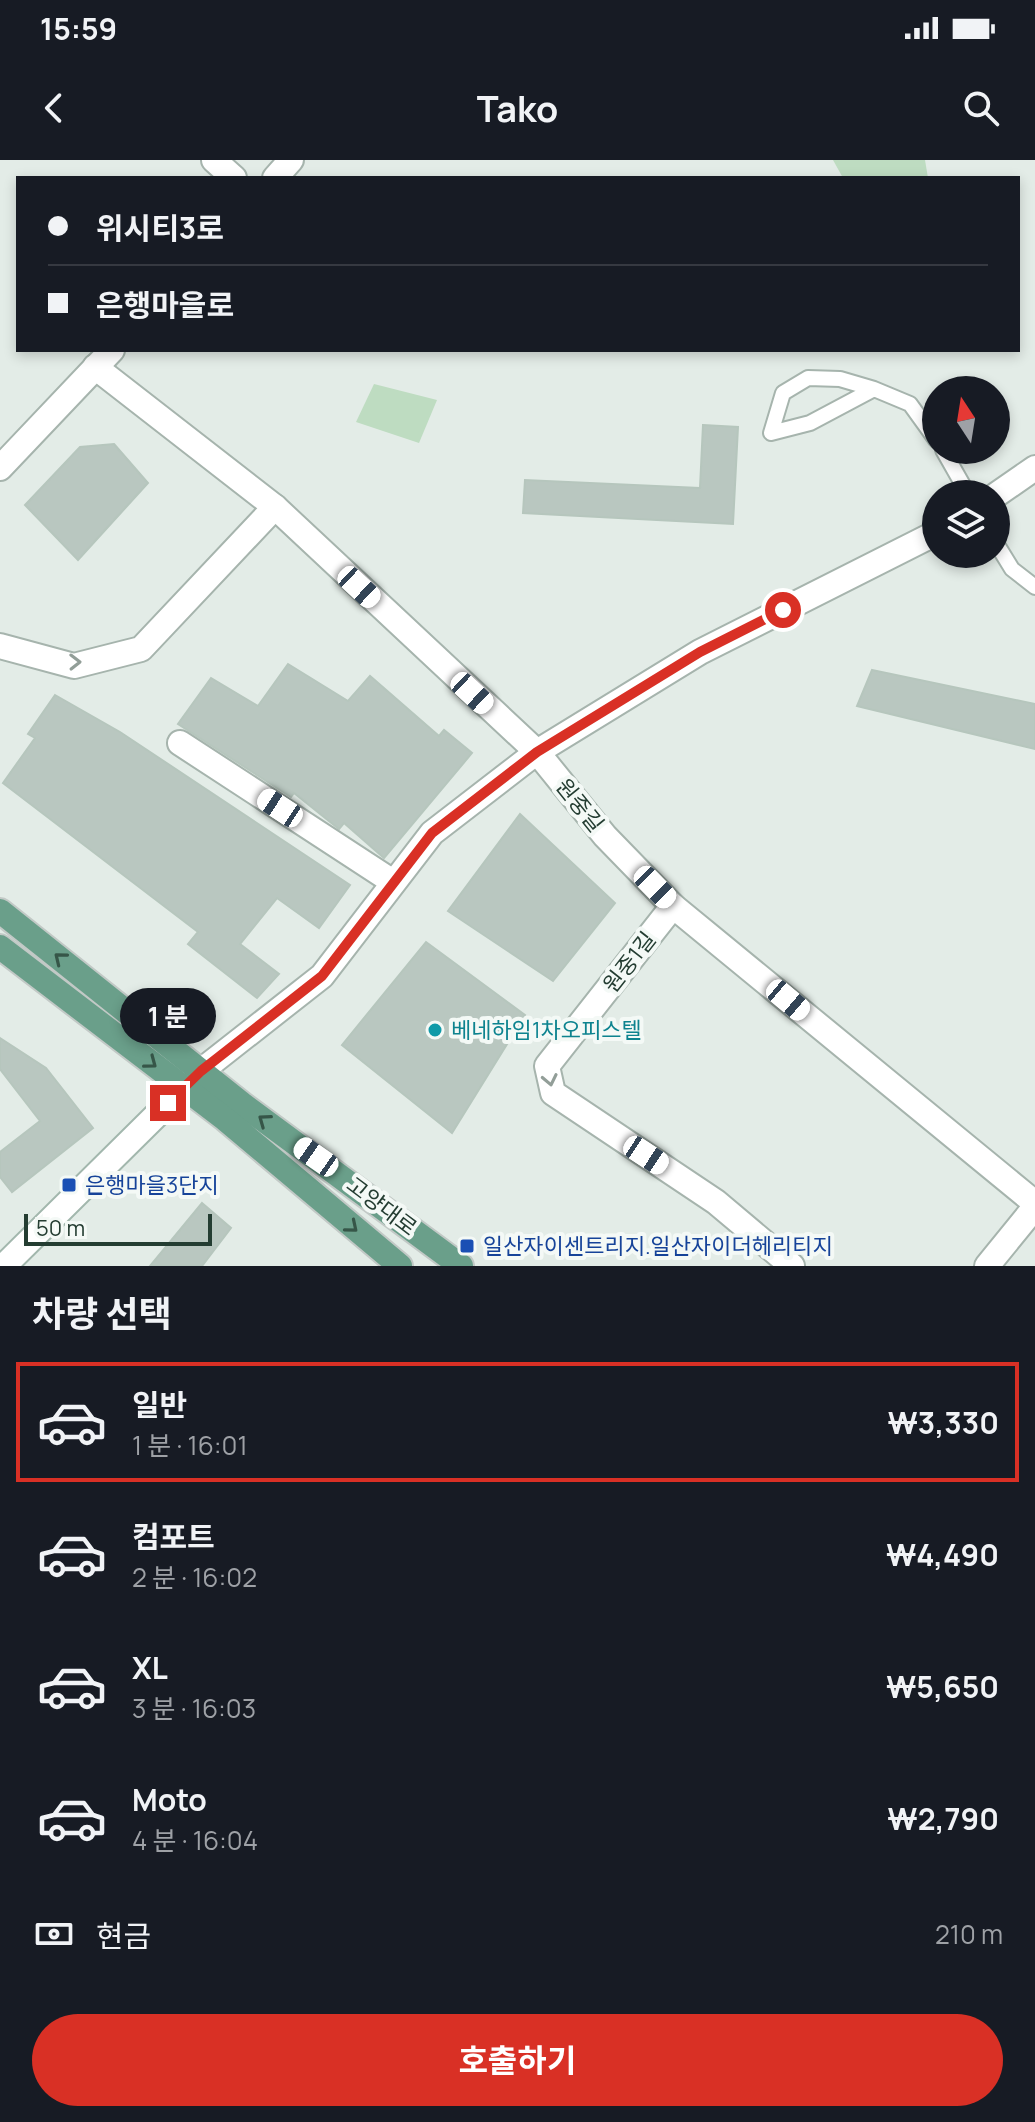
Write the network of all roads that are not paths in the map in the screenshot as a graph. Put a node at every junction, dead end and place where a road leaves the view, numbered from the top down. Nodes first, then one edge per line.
1 (214, 160) edge
2 (291, 160) edge
3 (232, 176) edge
4 (277, 176) edge
5 (104, 359) edge
6 (874, 389) junction
7 (922, 421) edge
8 (0, 468) edge
9 (1035, 468) edge
10 (1010, 485) edge
11 (275, 507) junction
12 (922, 540) edge
13 (1010, 566) edge
14 (1035, 587) edge
15 (0, 646) edge
16 (180, 743) dead end
17 (537, 752) junction
18 (393, 882) junction
19 (673, 906) junction
20 (0, 911) edge
21 (0, 947) edge
22 (192, 1080) junction
23 (1035, 1205) edge
24 (4, 1266) edge
25 (400, 1266) edge
26 (461, 1266) edge
27 (792, 1266) edge
28 (987, 1266) edge

1 - 3 street
2 - 4 street
5 - 8 street
5 - 11 street, 원중길
6 - 6 lane
6 - 7 lane
9 - 10 street
15 -> 11 street
11 - 17 street, 원중길
12 - 17 street
13 - 14 lane
16 - 18 street
17 - 18 street
17 - 19 street, 원중길
18 - 22 street
19 - 23 street, 원중길
19 -> 27 street, 원중1길
22 -> 20 main road, 고양대로
21 -> 22 main road, 고양대로
22 - 24 street
22 -> 25 main road, 고양대로
26 -> 22 main road, 고양대로
23 - 28 street

